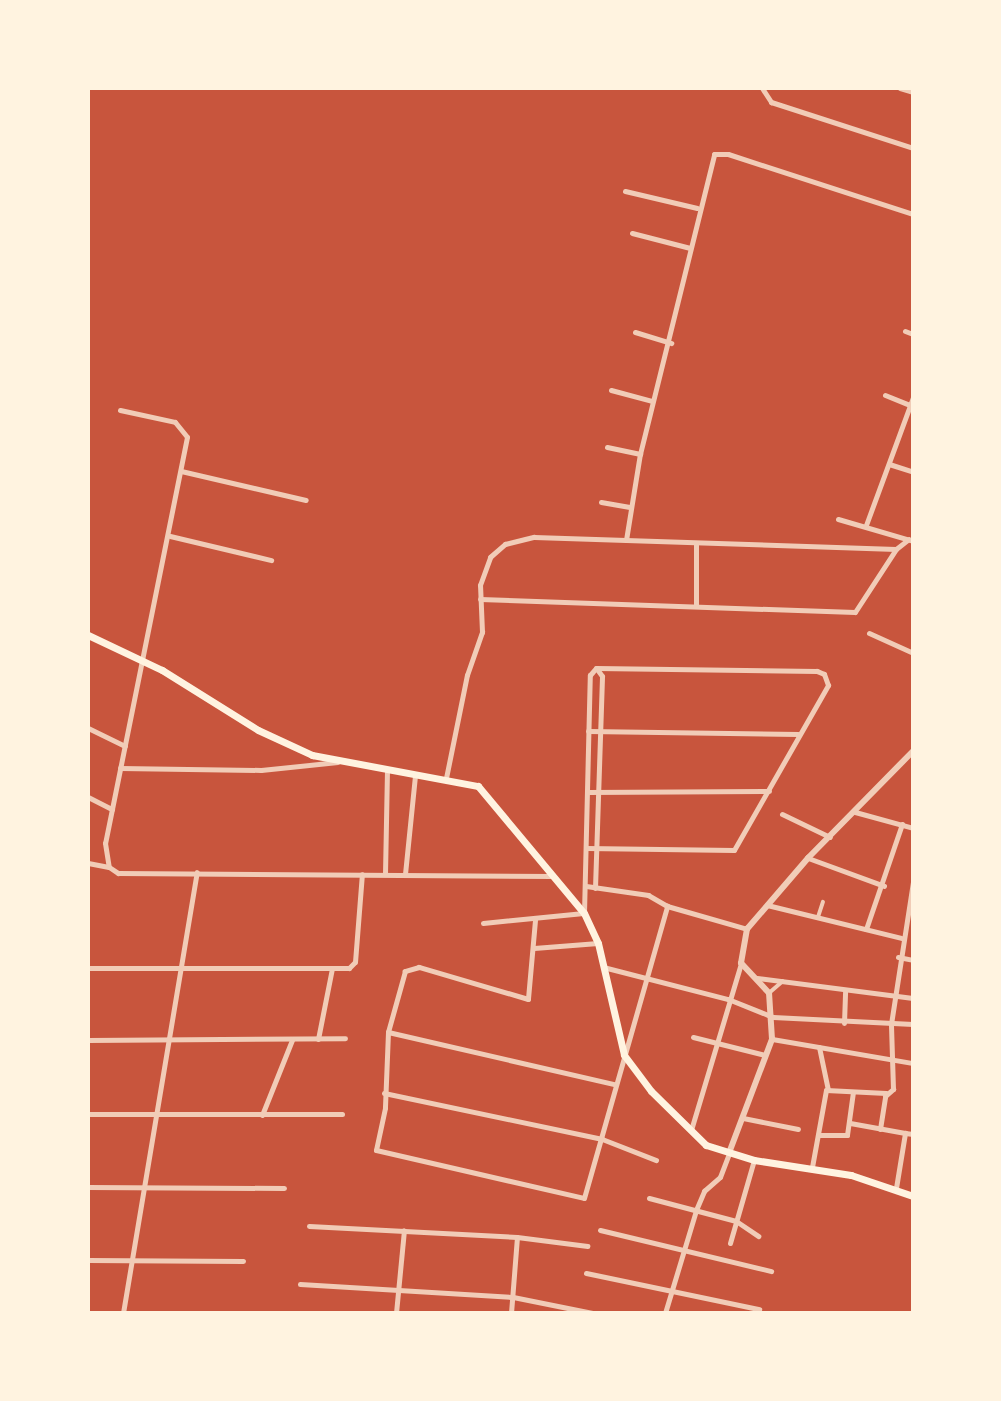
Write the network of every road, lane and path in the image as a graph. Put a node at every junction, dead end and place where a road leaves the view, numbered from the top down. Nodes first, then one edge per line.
1 (762, 88) edge
2 (900, 88) edge
3 (913, 92) edge
4 (913, 148) edge
5 (625, 191) dead end
6 (697, 208) junction
7 (913, 214) edge
8 (632, 233) dead end
9 (690, 248) junction
10 (905, 331) dead end
11 (635, 332) dead end
12 (913, 334) edge
13 (671, 343) junction
14 (611, 390) dead end
15 (885, 395) dead end
16 (913, 397) edge
17 (652, 401) junction
18 (912, 405) edge
19 (120, 410) dead end
20 (607, 447) dead end
21 (640, 454) junction
22 (889, 464) junction
23 (181, 471) junction
24 (913, 472) edge
25 (306, 500) dead end
26 (601, 502) dead end
27 (630, 507) junction
28 (838, 519) dead end
29 (866, 525) junction
30 (170, 536) junction
31 (626, 540) junction
32 (911, 540) edge
33 (696, 544) junction
34 (896, 549) junction
35 (271, 560) dead end
36 (480, 599) junction
37 (696, 606) junction
38 (869, 633) dead end
39 (88, 635) edge
40 (913, 653) edge
41 (139, 661) junction
42 (596, 668) junction
43 (88, 728) edge
44 (588, 731) junction
45 (600, 731) junction
46 (798, 734) junction
47 (125, 746) junction
48 (913, 751) edge
49 (342, 762) junction
50 (120, 768) junction
51 (387, 772) junction
52 (415, 776) junction
53 (446, 778) junction
54 (769, 791) junction
55 (587, 792) junction
56 (598, 792) junction
57 (88, 797) edge
58 (112, 809) junction
59 (855, 812) junction
60 (782, 814) dead end
61 (902, 824) junction
62 (913, 828) edge
63 (830, 837) junction
64 (586, 848) junction
65 (596, 849) junction
66 (808, 858) junction
67 (88, 863) edge
68 (109, 867) junction
69 (197, 872) junction
70 (362, 874) junction
71 (385, 874) junction
72 (405, 874) junction
73 (552, 876) junction
74 (913, 882) edge
75 (586, 886) junction
76 (884, 886) junction
77 (595, 888) junction
78 (823, 902) dead end
79 (766, 905) junction
80 (667, 906) junction
81 (584, 913) junction
82 (535, 920) junction
83 (818, 920) junction
84 (483, 923) dead end
85 (747, 929) junction
86 (865, 929) junction
87 (901, 938) junction
88 (598, 943) junction
89 (534, 948) junction
90 (898, 957) junction
91 (913, 960) edge
92 (741, 963) junction
93 (603, 967) junction
94 (88, 968) edge
95 (332, 968) junction
96 (182, 969) junction
97 (648, 977) junction
98 (757, 978) junction
99 (784, 980) junction
100 (845, 990) junction
101 (769, 993) junction
102 (895, 996) junction
103 (913, 998) edge
104 (728, 999) junction
105 (773, 1017) junction
106 (844, 1023) junction
107 (891, 1024) junction
108 (913, 1024) edge
109 (388, 1032) junction
110 (693, 1037) dead end
111 (345, 1038) dead end
112 (318, 1039) junction
113 (772, 1039) junction
114 (88, 1040) edge
115 (292, 1040) junction
116 (715, 1042) junction
117 (168, 1043) junction
118 (819, 1047) junction
119 (624, 1055) junction
120 (765, 1055) junction
121 (891, 1060) junction
122 (913, 1063) edge
123 (614, 1084) junction
124 (828, 1090) junction
125 (853, 1092) junction
126 (384, 1093) junction
127 (887, 1093) junction
128 (88, 1114) edge
129 (342, 1114) dead end
130 (158, 1115) junction
131 (262, 1115) junction
132 (743, 1118) junction
133 (850, 1123) junction
134 (798, 1129) dead end
135 (880, 1129) junction
136 (691, 1131) junction
137 (905, 1133) junction
138 (913, 1134) edge
139 (818, 1135) junction
140 (602, 1139) junction
141 (729, 1153) junction
142 (656, 1160) dead end
143 (754, 1160) junction
144 (812, 1167) junction
145 (88, 1187) edge
146 (147, 1187) junction
147 (284, 1188) dead end
148 (896, 1188) junction
149 (913, 1196) edge
150 (649, 1198) dead end
151 (696, 1210) junction
152 (736, 1221) junction
153 (309, 1226) dead end
154 (404, 1230) junction
155 (600, 1230) dead end
156 (758, 1236) dead end
157 (517, 1237) junction
158 (730, 1243) dead end
159 (587, 1246) dead end
160 (679, 1252) junction
161 (88, 1260) edge
162 (134, 1260) junction
163 (243, 1261) dead end
164 (771, 1271) dead end
165 (586, 1273) dead end
166 (300, 1284) dead end
167 (673, 1290) junction
168 (397, 1291) junction
169 (513, 1297) junction
170 (759, 1309) dead end
171 (123, 1313) edge
172 (396, 1313) edge
173 (511, 1313) edge
174 (592, 1313) edge
175 (665, 1313) edge

1 - 4 street
2 - 3 street
5 - 6 street
6 - 7 street
6 - 9 street
8 - 9 street
9 - 13 street
10 - 12 street
11 - 13 street
13 - 17 street
14 - 17 street
15 - 18 street
16 - 18 street
17 - 21 street
18 - 22 street
19 - 23 street
20 - 21 street
21 - 27 street
22 - 24 street
22 - 29 street
23 - 25 street
23 - 30 street
26 - 27 street
27 - 31 street
28 - 29 street
29 - 32 street
30 - 35 street
30 - 41 street
31 - 33 street
31 - 36 street
32 - 34 street
33 - 34 street
33 - 37 street
34 - 37 street
36 - 37 street
36 - 53 street
38 - 40 street
39 - 41 main road
41 - 47 street
41 - 49 main road
42 - 44 street
42 - 45 street
42 - 46 street
43 - 47 street
44 - 45 street
44 - 55 street
45 - 46 street
45 - 56 street
46 - 54 street
47 - 50 street
48 - 59 street
49 - 50 street
49 - 51 main road
50 - 58 street
51 - 52 main road
51 - 71 street
52 - 53 main road
52 - 72 street
53 - 73 main road
54 - 56 street
54 - 65 street
55 - 56 street
55 - 64 street
56 - 65 street
57 - 58 street
58 - 68 street
59 - 61 street
59 - 63 street
60 - 63 street
61 - 62 street
61 - 76 street
63 - 66 street
64 - 65 street
64 - 75 street
65 - 77 street
66 - 76 street
66 - 79 street
67 - 68 street
68 - 69 street
69 - 70 street
69 - 96 street
70 - 71 street
70 - 95 street
71 - 72 street
72 - 73 street
73 - 81 main road
74 - 87 street
75 - 77 street
75 - 81 street
76 - 86 street
77 - 80 street
78 - 83 street
79 - 83 street
79 - 85 street
80 - 85 street
80 - 97 street
81 - 82 street
81 - 88 main road
82 - 84 street
82 - 89 street
83 - 86 street
85 - 92 street
86 - 87 street
87 - 90 street
88 - 89 street
88 - 93 main road
89 - 109 street
90 - 91 street
90 - 102 street
92 - 98 street
92 - 104 street
93 - 97 street
93 - 119 main road
94 - 96 street
95 - 96 street
95 - 112 street
96 - 117 street
97 - 104 street
97 - 119 street
98 - 99 street
98 - 101 street
99 - 100 street
99 - 101 street
100 - 102 street
100 - 106 street
101 - 105 street
102 - 103 street
102 - 107 street
104 - 105 street
104 - 116 street
105 - 106 street
105 - 113 street
106 - 107 street
107 - 108 street
107 - 121 street
109 - 123 street
109 - 126 street
110 - 116 street
111 - 112 street
112 - 115 street
113 - 118 street
113 - 120 street
114 - 117 street
115 - 117 street
115 - 131 street
116 - 120 street
116 - 136 street
117 - 130 street
118 - 121 street
118 - 124 street
119 - 123 street
119 - 136 main road
120 - 132 street
121 - 122 street
121 - 127 street
123 - 140 street
124 - 125 street
124 - 139 street
125 - 127 street
125 - 133 street
126 - 140 street
126 - 140 street
127 - 135 street
128 - 130 street
129 - 131 street
130 - 131 street
130 - 146 street
132 - 134 street
132 - 141 street
133 - 135 street
133 - 139 street
135 - 137 street
136 - 141 main road
137 - 138 street
137 - 148 street
139 - 144 street
140 - 142 street
141 - 143 main road
141 - 151 street
143 - 144 main road
143 - 152 street
144 - 148 main road
145 - 146 street
146 - 147 street
146 - 162 street
148 - 149 main road
150 - 151 street
151 - 152 street
151 - 160 street
152 - 156 street
152 - 158 street
153 - 154 street
154 - 157 street
154 - 168 street
155 - 160 street
157 - 159 street
157 - 169 street
160 - 164 street
160 - 167 street
161 - 162 street
162 - 163 street
162 - 171 street
165 - 167 street
166 - 168 street
167 - 170 street
167 - 175 street
168 - 169 street
168 - 172 street
169 - 173 street
169 - 174 street

